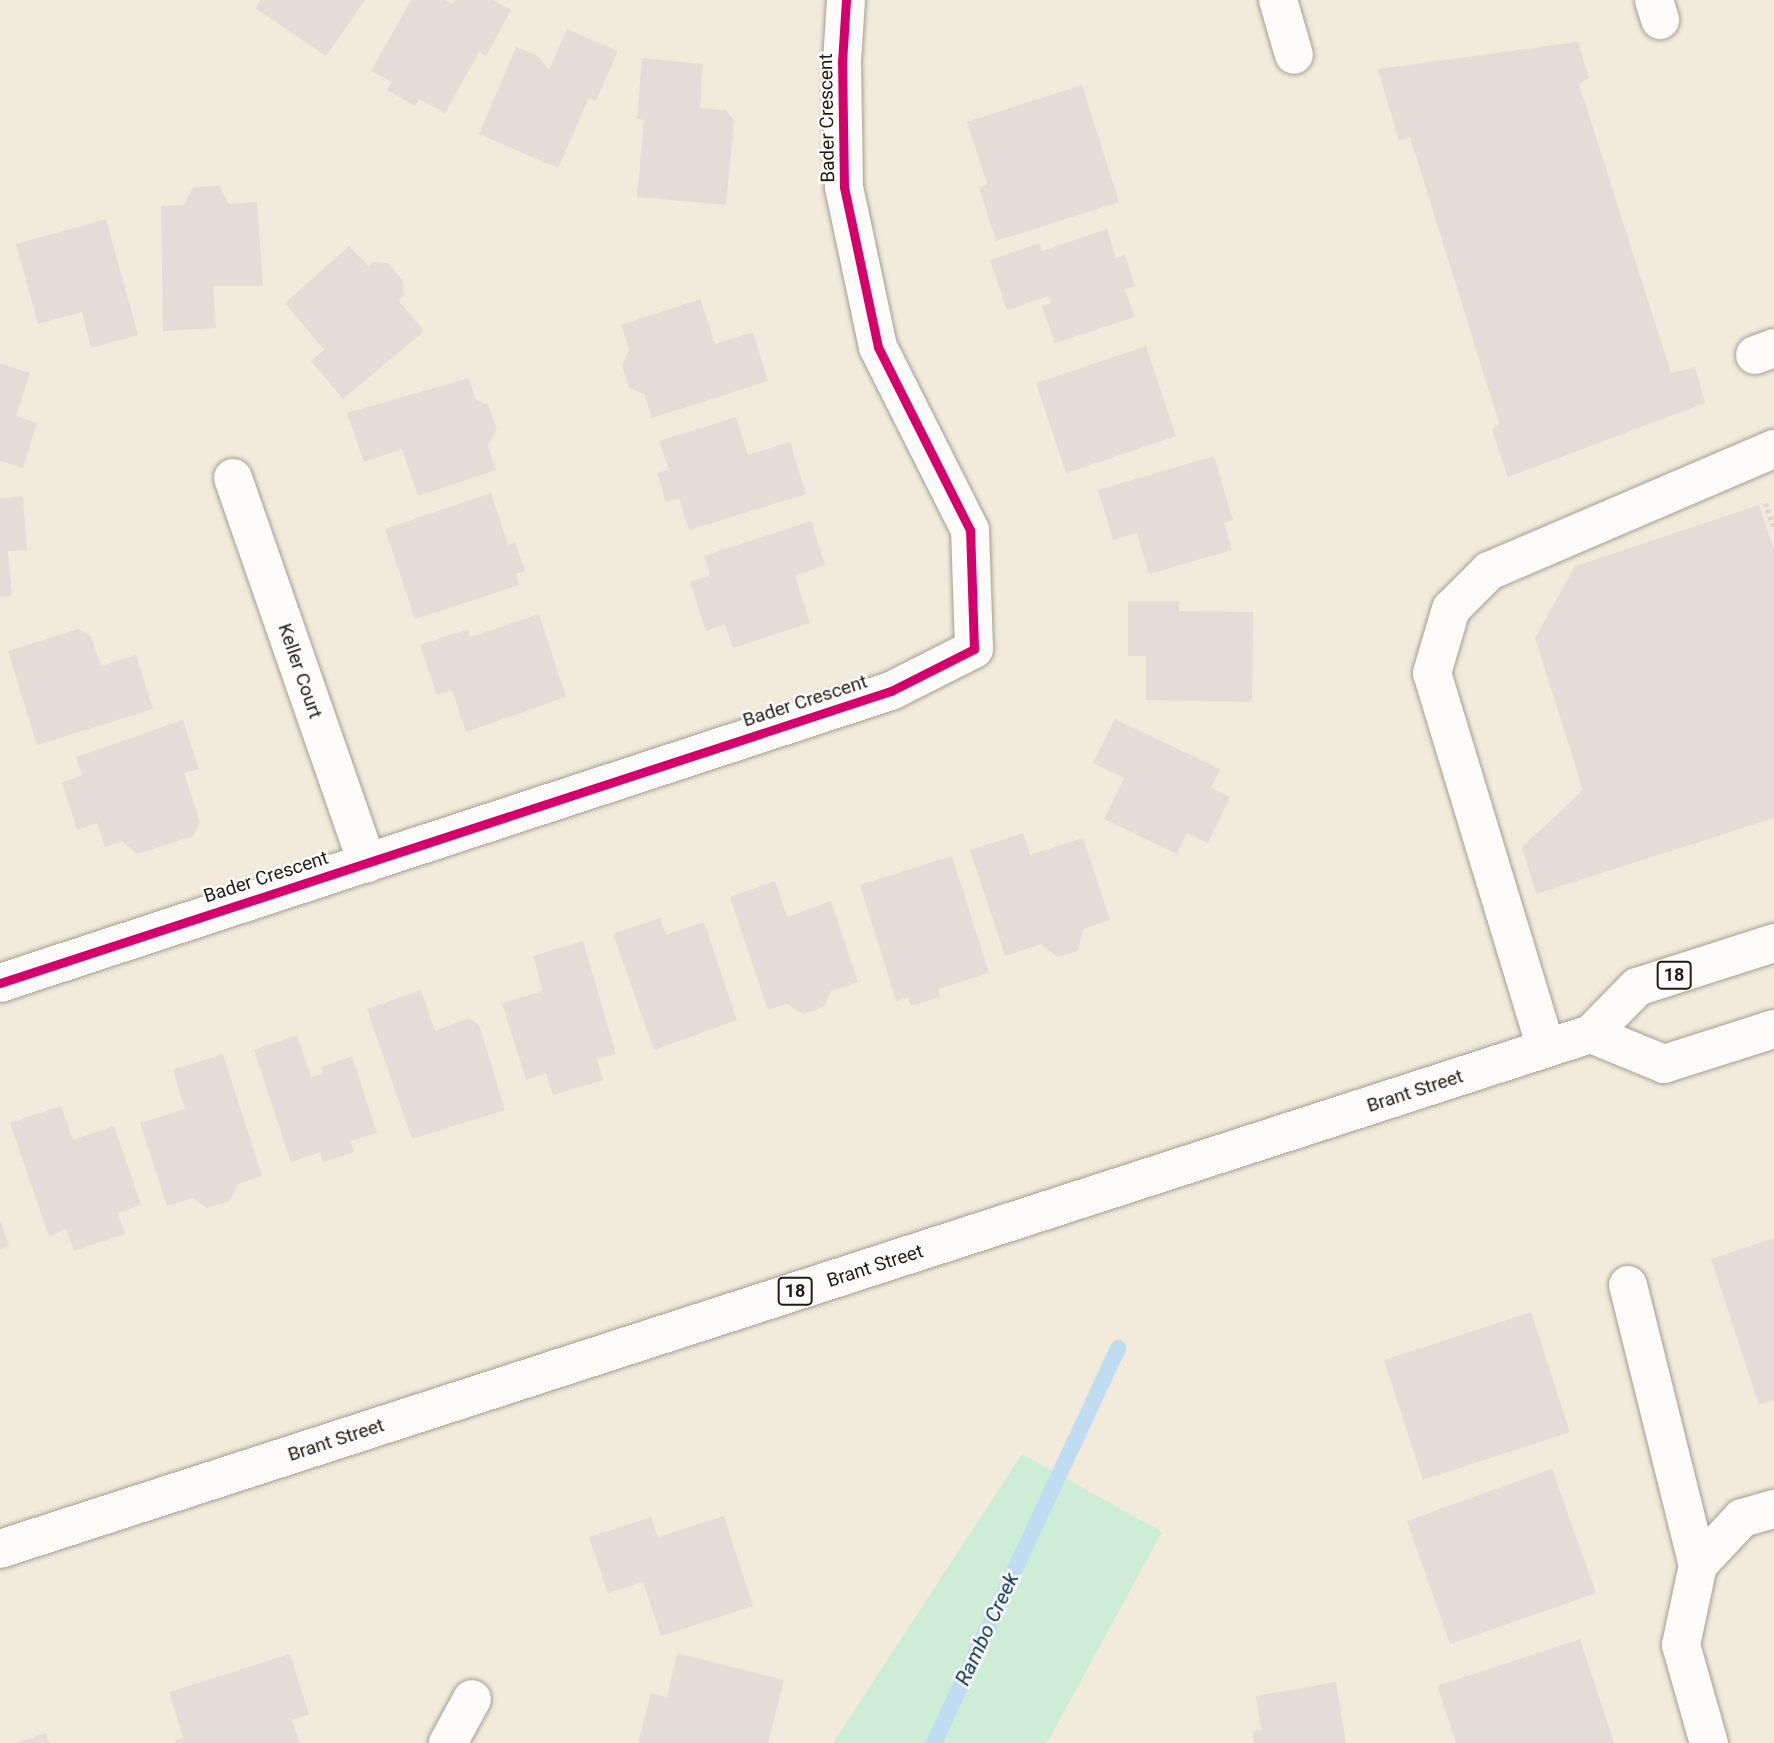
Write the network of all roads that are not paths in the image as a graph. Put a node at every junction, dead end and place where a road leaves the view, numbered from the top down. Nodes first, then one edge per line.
1 (846, 0) edge
2 (1278, 0) edge
3 (1294, 55) dead end
4 (1774, 449) edge
5 (233, 478) dead end
6 (366, 863) junction
7 (1774, 943) edge
8 (0, 983) edge
9 (1774, 1029) edge
10 (1591, 1034) junction
11 (1546, 1048) junction
12 (1628, 1285) dead end
13 (1774, 1508) edge
14 (0, 1549) edge
15 (1698, 1565) junction
16 (472, 1699) dead end
17 (448, 1743) edge
18 (1709, 1743) edge

1 - 6 street, Bader Crescent
2 - 3 street
4 - 11 street
5 - 6 street, Keller Court
6 - 8 street, Bader Crescent
7 - 10 street, Brant Street / 18
9 - 10 street
10 - 11 street, Brant Street / 18
11 - 14 street, Brant Street / 18
12 - 15 street
13 - 15 street
15 - 18 street
16 - 17 street

